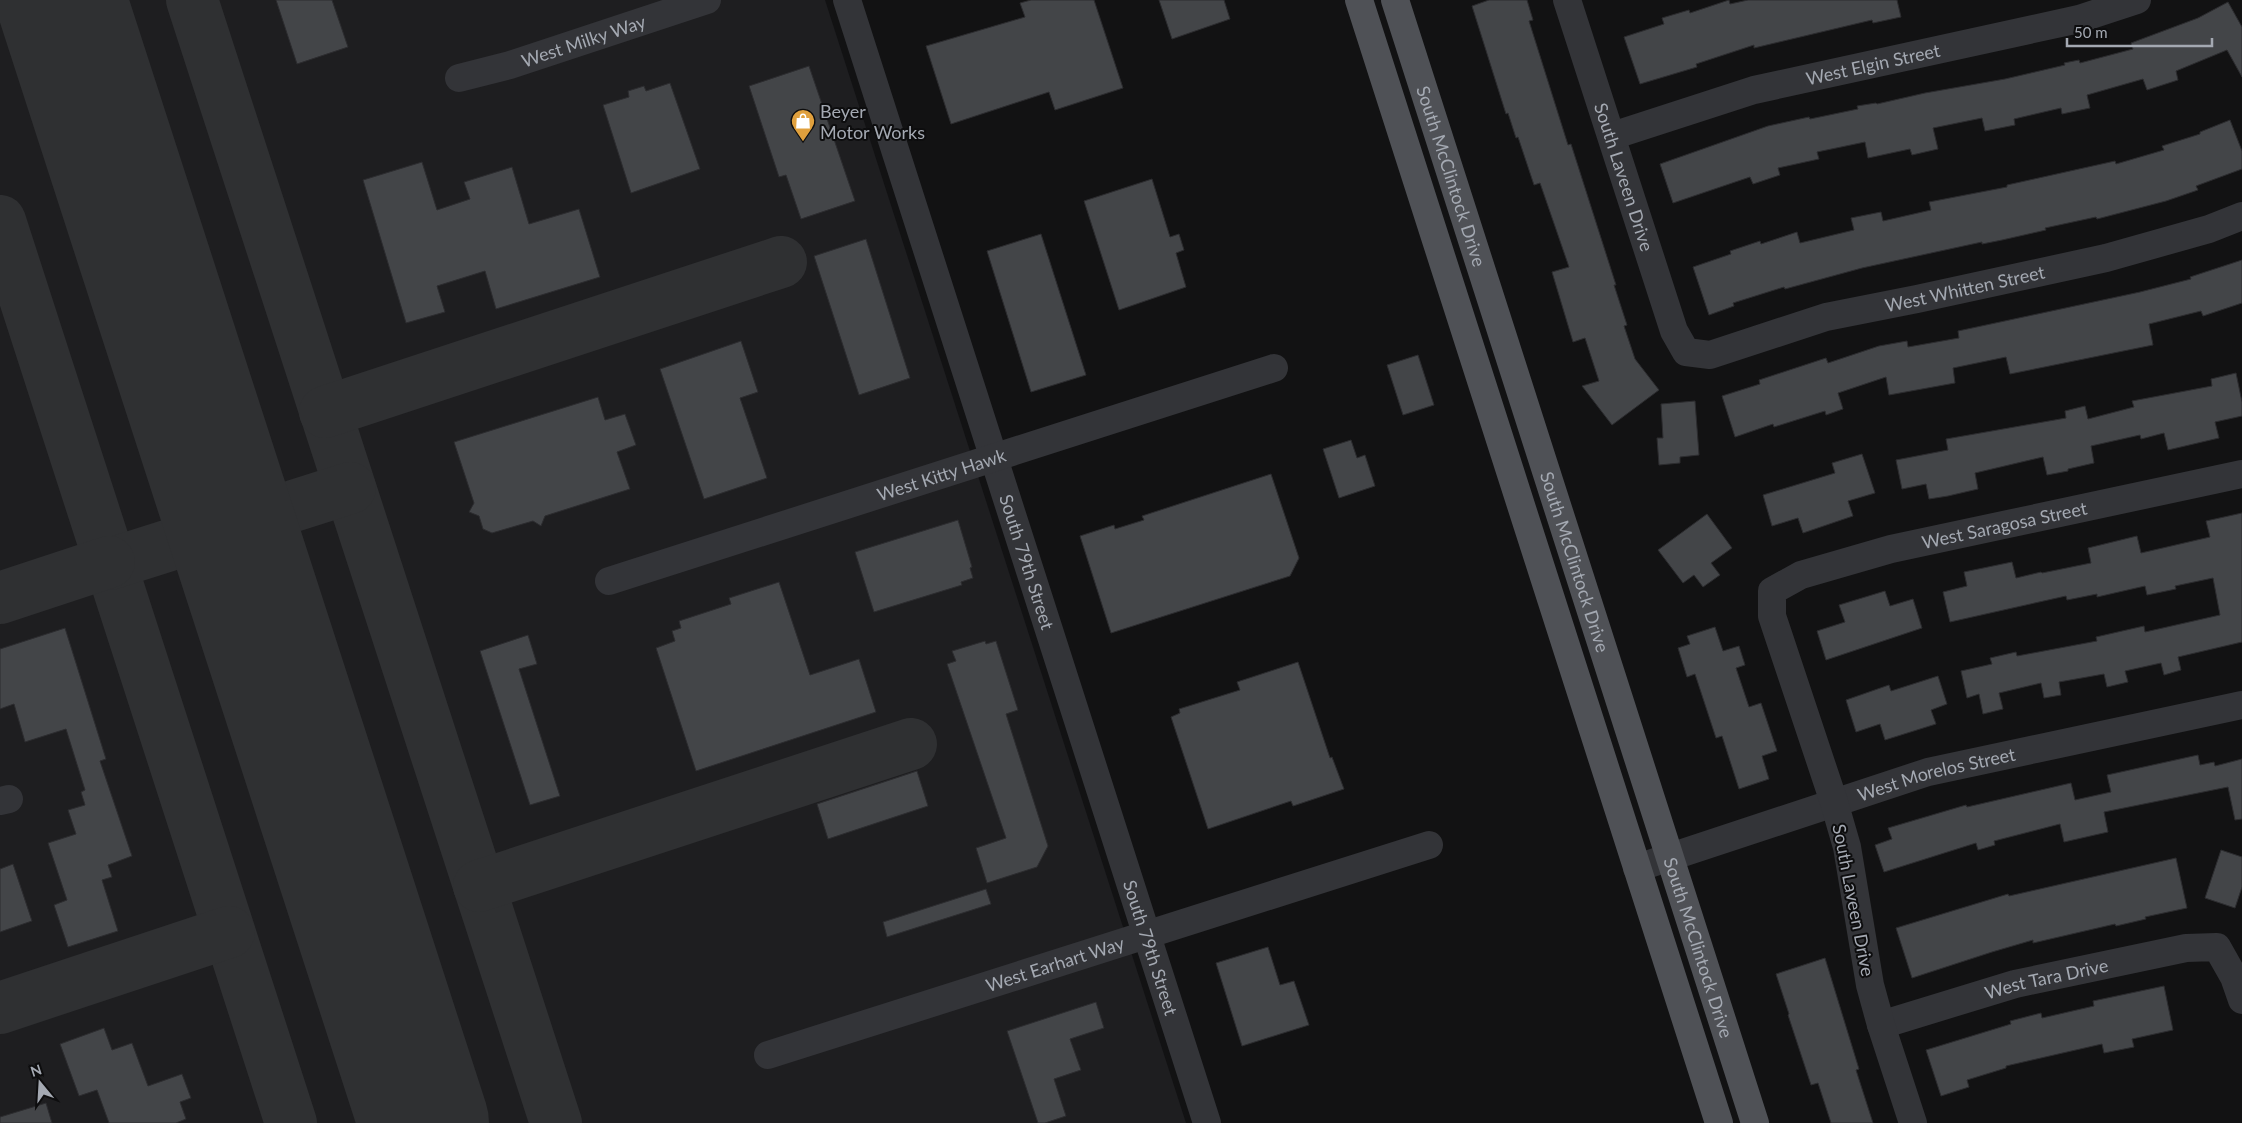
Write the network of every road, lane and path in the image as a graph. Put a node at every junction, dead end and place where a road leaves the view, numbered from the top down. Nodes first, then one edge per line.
1 (707, 0) edge
2 (846, 0) edge
3 (1359, 0) edge
4 (1395, 0) edge
5 (1567, 0) edge
6 (2137, 0) edge
7 (459, 78) dead end
8 (1612, 136) junction
9 (2242, 216) edge
10 (1686, 352) joint
11 (1274, 368) dead end
12 (994, 458) junction
13 (2242, 474) edge
14 (609, 581) dead end
15 (1772, 591) joint
16 (2242, 705) edge
17 (1834, 802) junction
18 (1429, 845) dead end
19 (1669, 856) junction
20 (1637, 868) junction
21 (1147, 934) junction
22 (2242, 1000) edge
23 (1881, 1025) junction
24 (768, 1055) dead end
25 (1207, 1123) edge
26 (1719, 1123) edge
27 (1755, 1123) edge
28 (1913, 1123) edge

1 - 7 street, West Milky Way
2 - 12 street, South 79th Street
3 - 20 main road, South McClintock Drive
4 - 19 main road, South McClintock Drive
5 - 8 street, South Laveen Drive
6 - 8 street, West Elgin Street
8 - 10 street, South Laveen Drive
9 - 10 street, West Whitten Street
11 - 12 street, West Kitty Hawk
12 - 14 street, West Kitty Hawk
12 - 21 street, South 79th Street
13 - 15 street, West Saragosa Street
15 - 17 street, South Laveen Drive
16 - 17 street, West Morelos Street
17 - 19 street, West Morelos Street
17 - 23 street, South Laveen Drive
18 - 21 street, West Earhart Way
19 - 20 street, West Morelos Street
19 - 27 main road, South McClintock Drive
20 - 26 main road, South McClintock Drive
21 - 24 street, West Earhart Way
21 - 25 street, South 79th Street
22 - 23 street, West Tara Drive
23 - 28 street, South Laveen Drive

